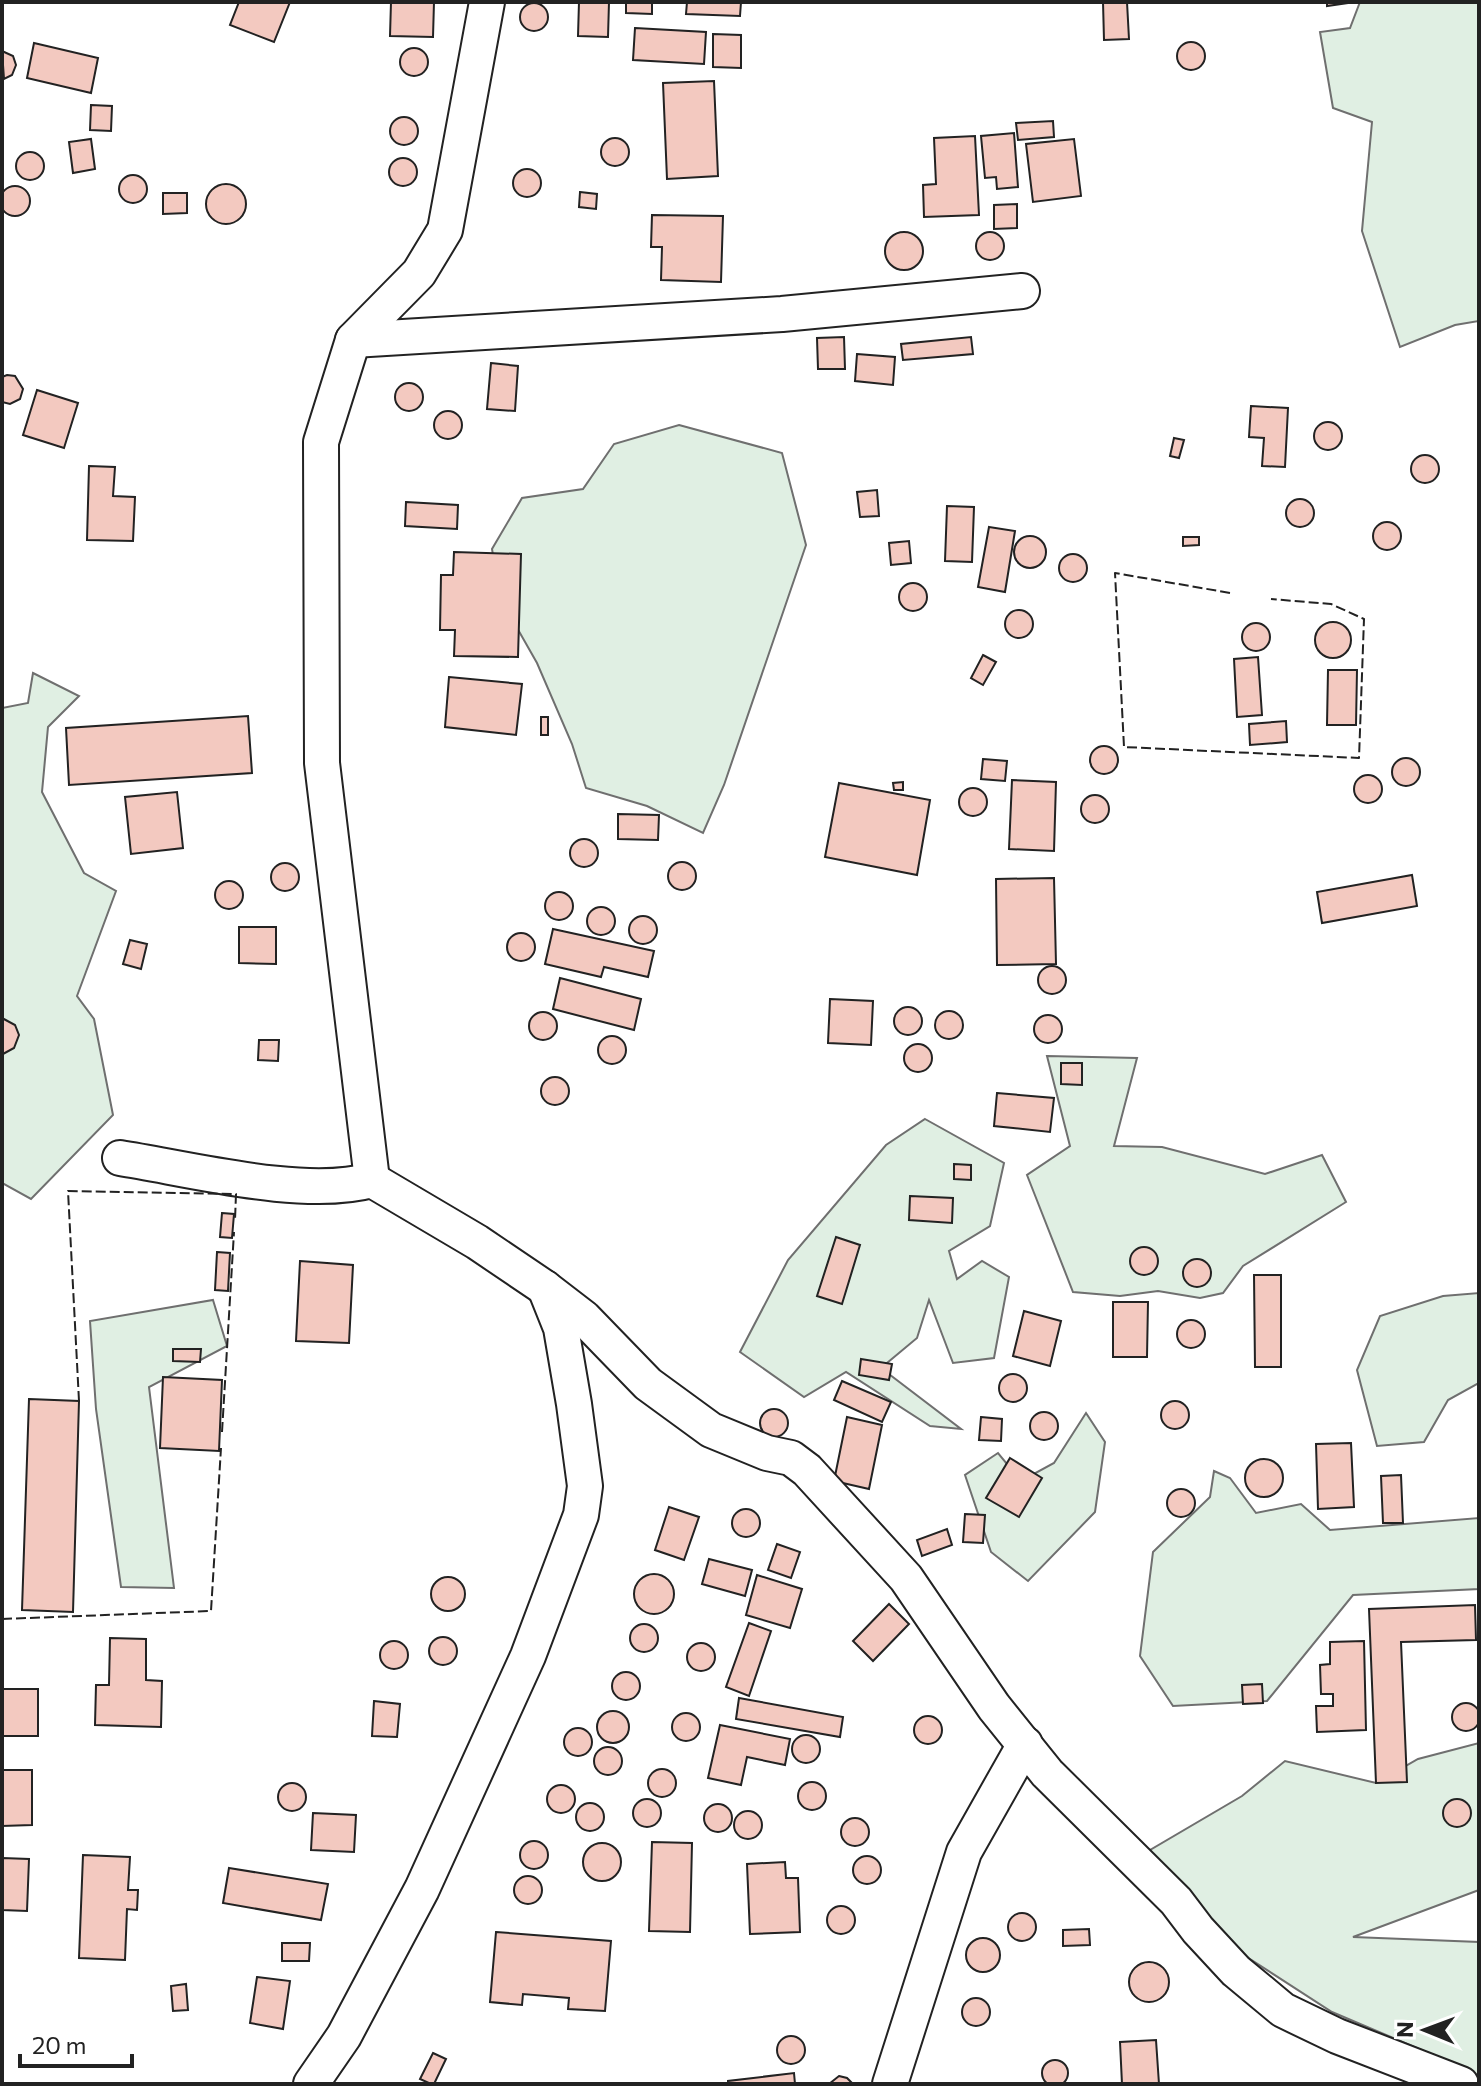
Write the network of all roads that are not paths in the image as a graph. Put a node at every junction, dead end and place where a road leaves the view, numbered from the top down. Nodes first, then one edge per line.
1 (487, 2) edge
2 (1022, 291) dead end
3 (353, 340) junction
4 (120, 1158) dead end
5 (372, 1180) junction
6 (545, 1288) junction
7 (1025, 1744) junction
8 (311, 2084) edge
9 (890, 2084) edge
10 (1461, 2084) edge

1 - 3 street
2 - 3 street
3 - 5 street
4 - 5 street
5 - 6 street
6 - 7 street
6 - 8 street
7 - 9 street
7 - 10 street

